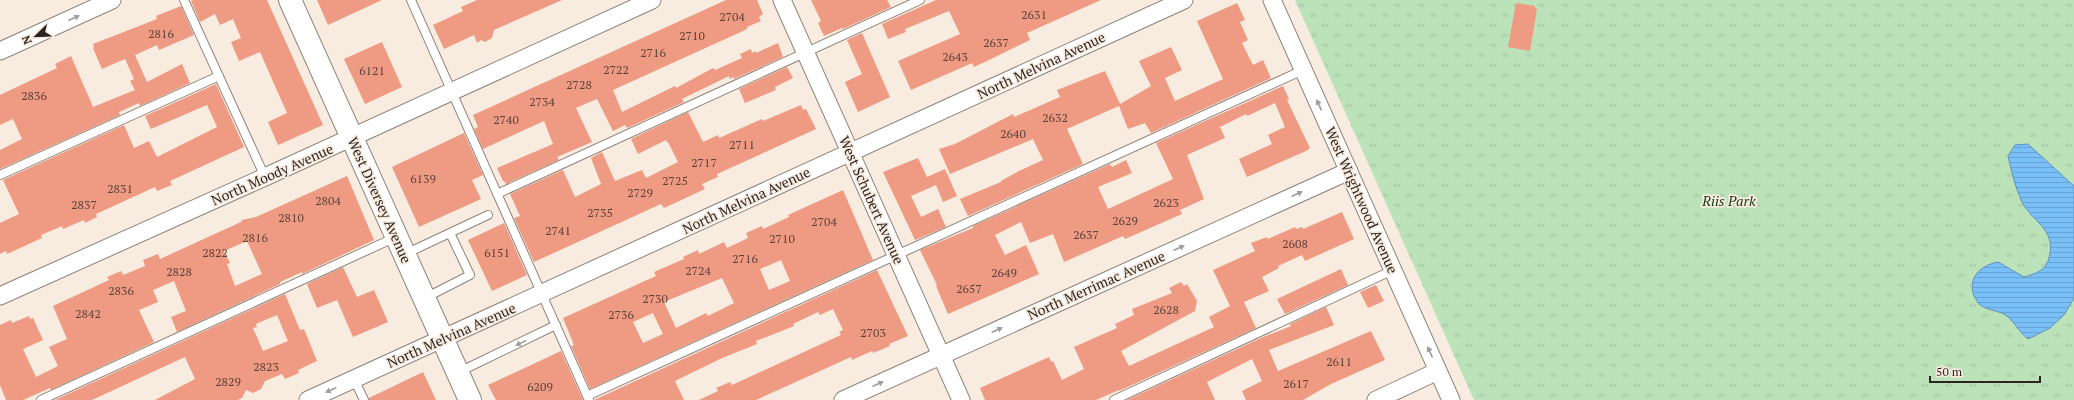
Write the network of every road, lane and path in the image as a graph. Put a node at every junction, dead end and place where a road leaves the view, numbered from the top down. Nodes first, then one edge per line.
1 (112, 0) edge
2 (184, 0) edge
3 (290, 0) edge
4 (411, 0) edge
5 (652, 0) edge
6 (782, 0) edge
7 (920, 0) edge
8 (1184, 0) edge
9 (1272, 0) edge
10 (0, 51) edge
11 (806, 53) junction
12 (1304, 70) junction
13 (219, 76) junction
14 (452, 92) junction
15 (352, 138) junction
16 (850, 152) junction
17 (1348, 171) junction
18 (0, 175) edge
19 (265, 178) junction
20 (497, 194) junction
21 (488, 215) dead end
22 (450, 233) junction
23 (401, 246) junction
24 (896, 255) junction
25 (1393, 270) junction
26 (542, 294) junction
27 (0, 296) edge
28 (424, 298) junction
29 (556, 325) junction
30 (443, 339) junction
31 (941, 355) junction
32 (1438, 372) junction
33 (458, 373) junction
34 (354, 379) junction
35 (588, 398) edge
36 (41, 400) edge
37 (308, 400) edge
38 (364, 400) edge
39 (470, 400) edge
40 (843, 400) edge
41 (961, 400) edge
42 (1114, 400) edge
43 (1376, 400) edge
44 (1451, 400) edge

10 -> 1 street
2 - 13 lane
3 - 15 main road, West Diversey Avenue
4 - 14 lane
5 - 14 street, North Moody Avenue
6 - 11 street, West Schubert Avenue
7 - 11 lane
8 - 16 street, North Melvina Avenue
9 - 12 street, West Wrightwood Avenue
11 - 16 street, West Schubert Avenue
11 - 20 lane
17 -> 12 street, West Wrightwood Avenue
12 - 24 lane
13 - 18 lane
13 - 19 lane
14 - 15 street, North Moody Avenue
14 - 20 lane
15 - 19 street, North Moody Avenue
15 - 23 main road, West Diversey Avenue
16 - 24 street, West Schubert Avenue
16 - 26 street, North Melvina Avenue
17 - 25 street, West Wrightwood Avenue
31 -> 17 street, North Merrimac Avenue
19 - 27 street, North Moody Avenue
20 - 26 lane
21 - 22 lane
22 - 23 lane
22 - 28 lane
23 - 28 main road, West Diversey Avenue
23 - 36 lane
24 - 31 street, West Schubert Avenue
24 - 35 lane
32 -> 25 street, West Wrightwood Avenue
25 - 42 lane
26 - 29 lane
26 - 30 street, North Melvina Avenue
28 - 30 main road, West Diversey Avenue
29 -> 33 lane
29 - 35 lane
30 - 33 main road, West Diversey Avenue
30 - 34 street, North Melvina Avenue
40 -> 31 street, North Merrimac Avenue
31 - 41 street, West Schubert Avenue
32 - 43 street
32 - 44 street, West Wrightwood Avenue
33 - 39 main road, West Diversey Avenue
34 -> 37 street, North Melvina Avenue
34 - 38 lane

